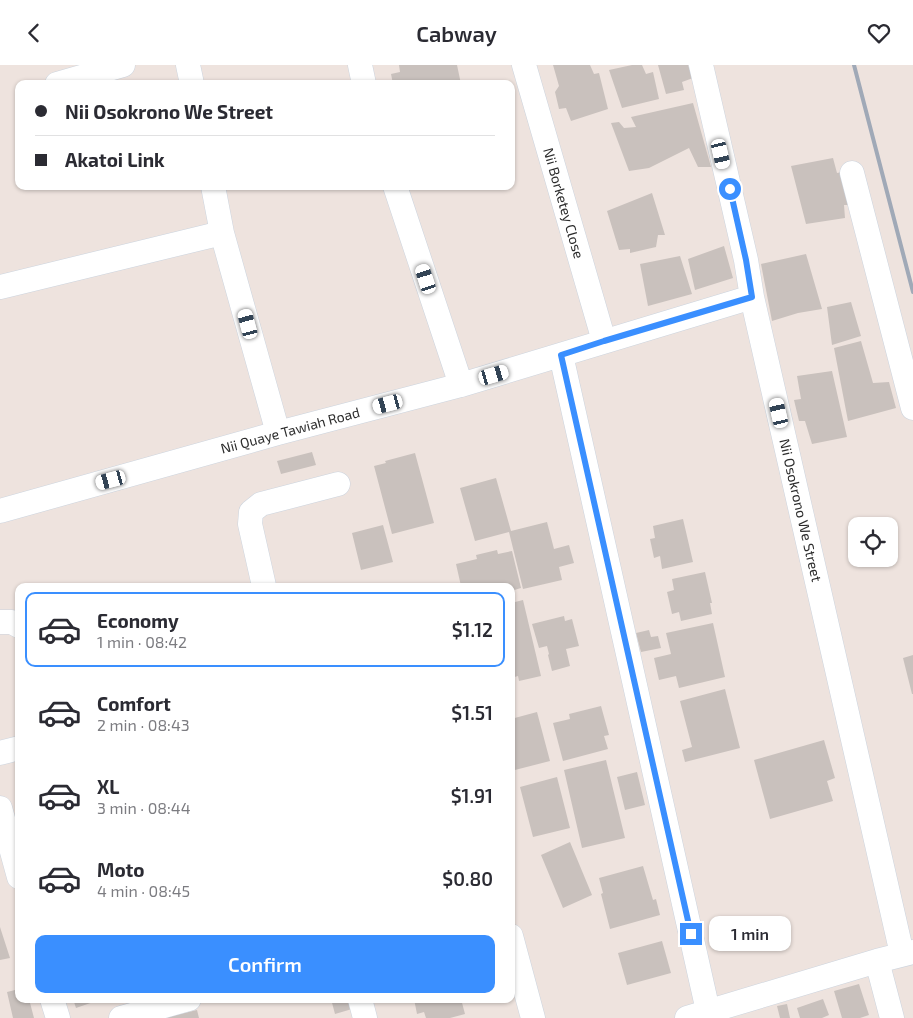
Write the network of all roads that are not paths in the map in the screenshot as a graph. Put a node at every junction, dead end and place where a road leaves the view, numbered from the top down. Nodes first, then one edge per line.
1 (123, 65) edge
2 (188, 65) edge
3 (360, 65) edge
4 (524, 65) edge
5 (701, 65) edge
6 (71, 80) edge
7 (191, 80) edge
8 (363, 80) edge
9 (852, 173) dead end
10 (214, 190) edge
11 (396, 190) edge
12 (222, 233) junction
13 (0, 287) edge
14 (752, 297) junction
15 (604, 341) junction
16 (561, 355) junction
17 (461, 385) junction
18 (913, 408) edge
19 (278, 433) junction
20 (338, 484) dead end
21 (0, 511) edge
22 (263, 583) edge
23 (0, 622) edge
24 (15, 624) edge
25 (15, 749) edge
26 (0, 753) edge
27 (0, 808) edge
28 (3, 834) edge
29 (15, 866) edge
30 (515, 952) edge
31 (908, 953) edge
32 (877, 961) junction
33 (53, 1003) edge
34 (175, 1003) edge
35 (361, 1003) edge
36 (698, 1015) edge
37 (58, 1018) edge
38 (121, 1018) edge
39 (365, 1018) edge
40 (532, 1018) edge
41 (892, 1018) edge

1 - 6 street
2 - 7 street
3 - 8 street
4 - 15 street, Nii Borketey Close
5 - 14 street, Nii Osokrono We Street
9 - 18 street
10 - 12 street
11 - 17 street
12 - 13 street
12 - 19 street
14 - 15 street, Nii Quaye Tawiah Road
14 - 31 street, Nii Osokrono We Street
15 - 16 street, Nii Quaye Tawiah Road
16 - 17 street, Nii Quaye Tawiah Road
16 - 36 street
17 - 19 street, Nii Quaye Tawiah Road
19 - 21 street, Nii Quaye Tawiah Road
20 - 22 street
23 - 24 street
25 - 26 street
27 - 28 street
28 - 29 street
30 - 40 street
31 - 32 street
32 - 36 street
32 - 41 street
33 - 37 street
34 - 38 street
35 - 39 street

